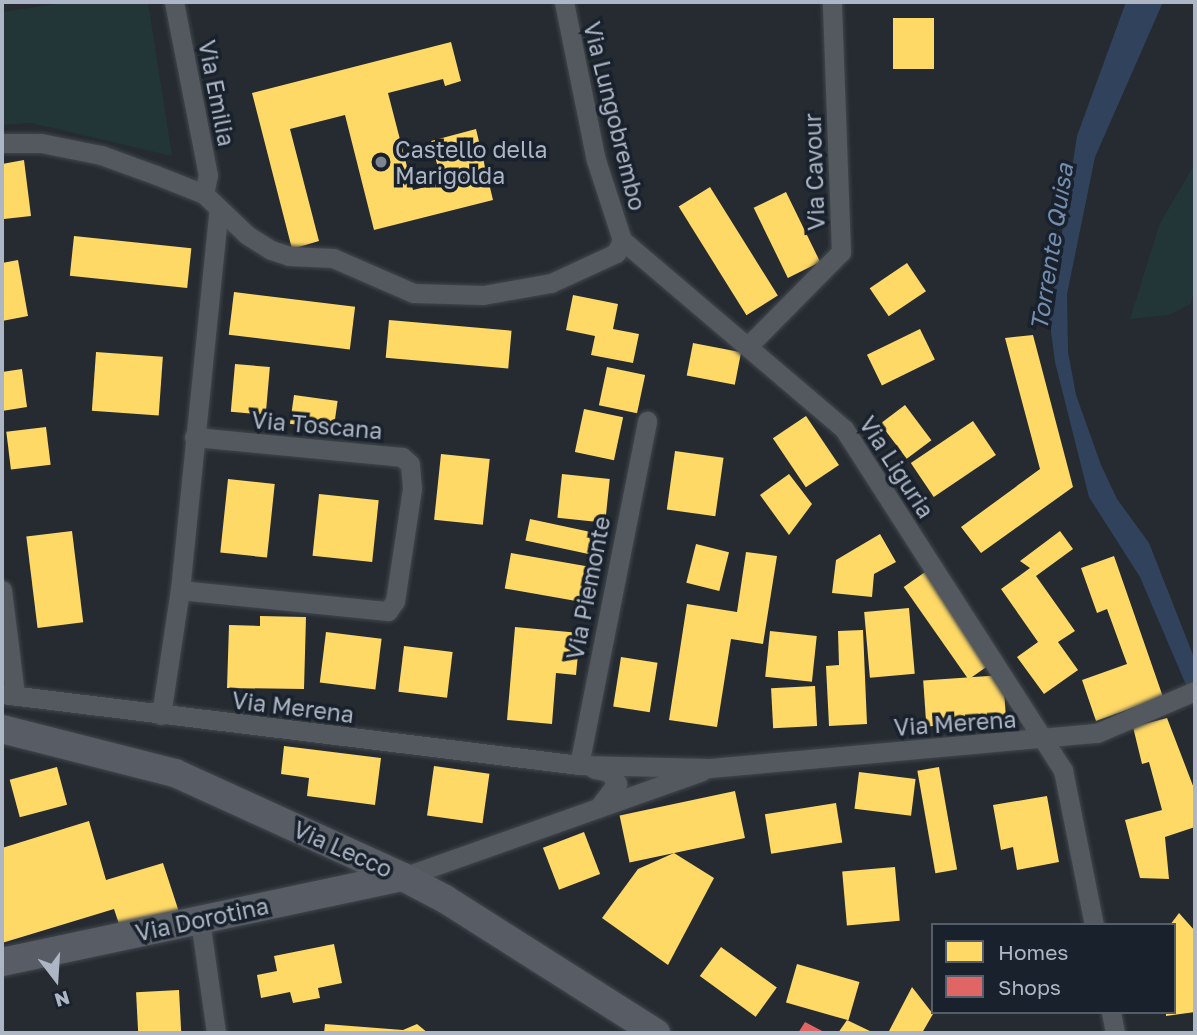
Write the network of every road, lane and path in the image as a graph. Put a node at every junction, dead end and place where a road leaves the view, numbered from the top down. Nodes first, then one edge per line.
1 (174, 2) edge
2 (564, 2) edge
3 (832, 2) edge
4 (2, 143) edge
5 (204, 194) junction
6 (219, 209) junction
7 (622, 240) junction
8 (750, 345) junction
9 (647, 421) dead end
10 (194, 437) junction
11 (2, 590) edge
12 (180, 590) junction
13 (1195, 691) edge
14 (8, 694) edge
15 (161, 715) junction
16 (2, 729) edge
17 (1045, 741) junction
18 (579, 765) junction
19 (710, 768) junction
20 (595, 811) junction
21 (403, 877) junction
22 (200, 920) junction
23 (1094, 923) edge
24 (2, 962) edge
25 (1111, 1014) edge
26 (216, 1033) edge
27 (656, 1033) edge
28 (1115, 1033) edge

1 - 5 street, Via Emilia
2 - 7 street, Via Lungobrembo
3 - 8 street, Via Cavour
4 - 5 street
5 - 6 street
6 - 7 street
6 - 10 street
7 - 8 street, Via Liguria
8 - 17 street, Via Liguria
9 - 18 street, Via Piemonte
10 - 12 street
10 - 12 street, Via Toscana
11 - 14 street
12 - 15 street
13 - 17 street, Via Merena
14 - 15 street, Via Merena
15 - 18 street, Via Merena
16 - 21 main road, Via Lecco
17 - 19 street, Via Merena
17 - 23 street, Via Liguria
18 - 19 street, Via Merena
18 - 20 street, Via Merena
19 - 20 street, Via Merena
20 - 21 street, Via Merena
21 - 22 main road, Via Dorotina
21 - 27 main road, Via Lecco
22 - 24 main road, Via Dorotina
22 - 26 street
25 - 28 street

